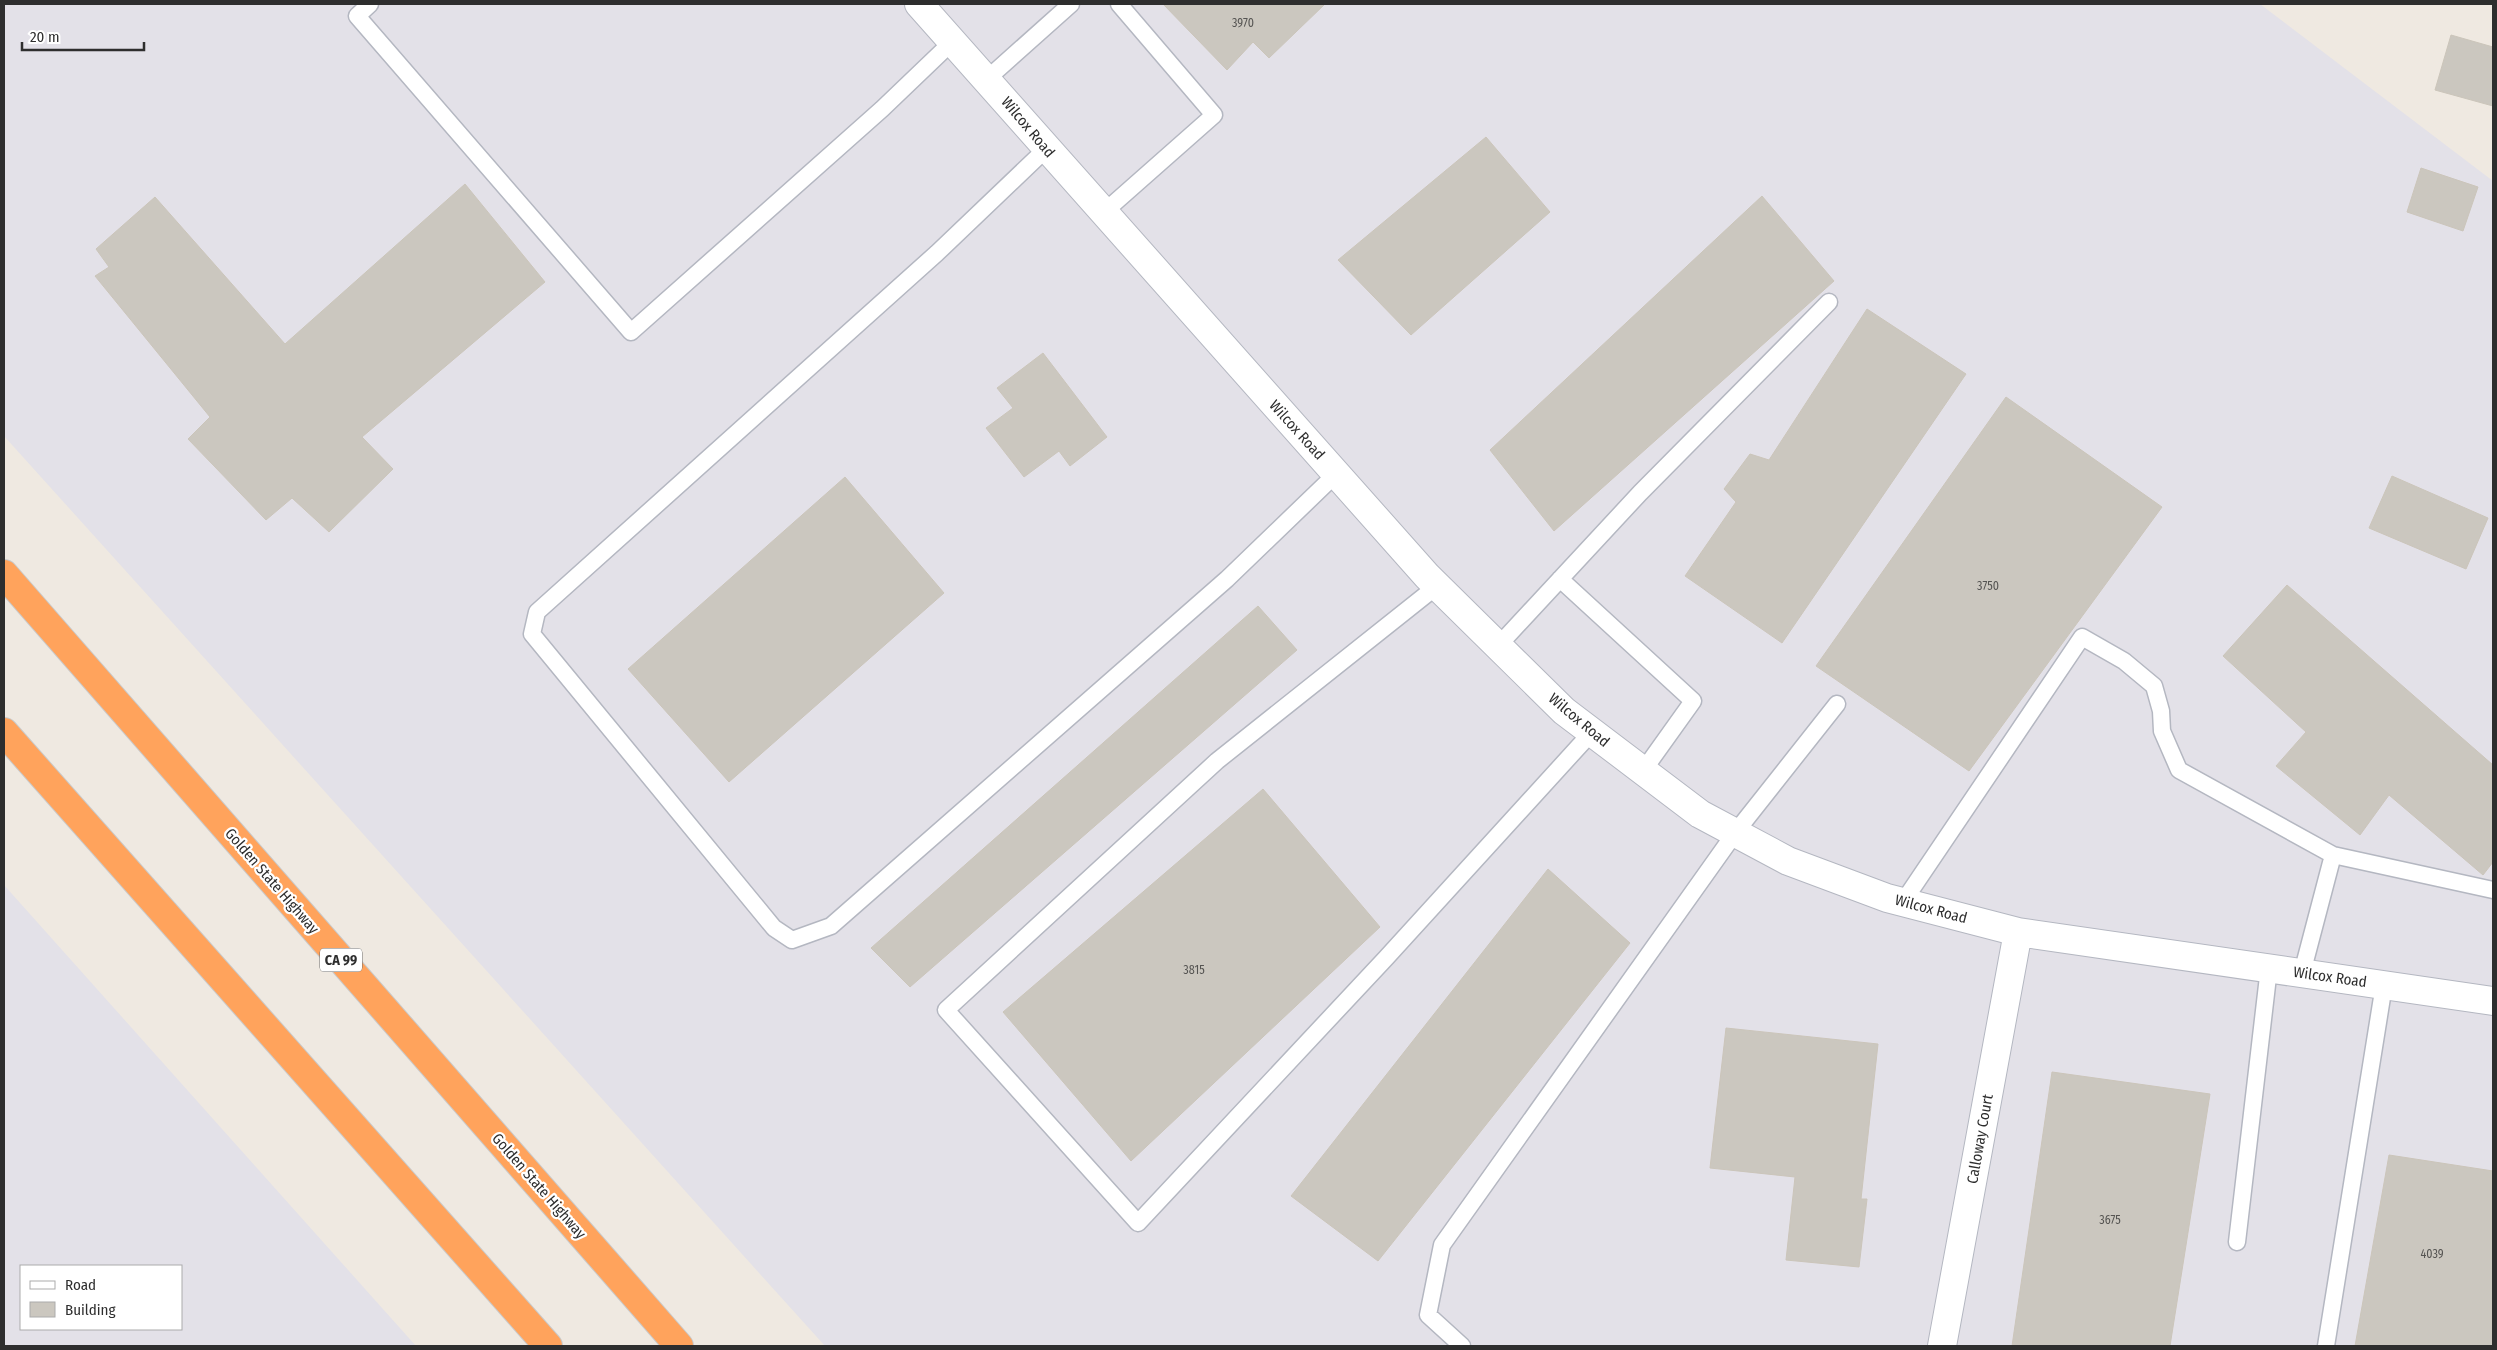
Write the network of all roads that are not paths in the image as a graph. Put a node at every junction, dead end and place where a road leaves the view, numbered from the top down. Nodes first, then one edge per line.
1 (370, 4) edge
2 (919, 4) edge
3 (1071, 4) edge
4 (1119, 4) edge
5 (952, 42) junction
6 (987, 79) junction
7 (1046, 149) junction
8 (1104, 214) junction
9 (1829, 302) dead end
10 (1336, 474) junction
11 (4, 574) edge
12 (1560, 579) junction
13 (1437, 586) junction
14 (1498, 646) junction
15 (1837, 704) dead end
16 (4, 732) edge
17 (1592, 732) junction
18 (1643, 771) junction
19 (1735, 833) junction
20 (2333, 855) junction
21 (2493, 890) edge
22 (1903, 902) junction
23 (2018, 932) junction
24 (2269, 968) junction
25 (2302, 973) junction
26 (2384, 985) junction
27 (2493, 1001) edge
28 (2237, 1242) dead end
29 (548, 1346) edge
30 (679, 1346) edge
31 (1462, 1346) edge
32 (1942, 1346) edge
33 (2326, 1346) edge

1 - 5 lane
2 - 5 street, Wilcox Road
3 - 6 lane
4 - 8 lane
5 - 6 street, Wilcox Road
6 - 7 street, Wilcox Road
7 - 8 street, Wilcox Road
7 - 10 lane
8 - 10 street, Wilcox Road
9 - 12 lane
10 - 13 street, Wilcox Road
11 - 30 highway, Golden State Highway / CA 99
12 - 14 lane
12 - 18 lane
13 - 14 street, Wilcox Road
13 - 17 lane
14 - 17 street, Wilcox Road
15 - 19 lane
16 - 29 highway
17 - 18 street, Wilcox Road
18 - 19 street, Wilcox Road
19 - 22 street, Wilcox Road
19 - 31 lane
20 - 21 lane
20 - 22 lane
20 - 25 lane
22 - 23 street, Wilcox Road
23 - 24 street, Wilcox Road
23 - 32 street, Calloway Court
24 - 25 street, Wilcox Road
24 - 28 lane
25 - 26 street, Wilcox Road
26 - 27 street, Wilcox Road
26 - 33 lane

